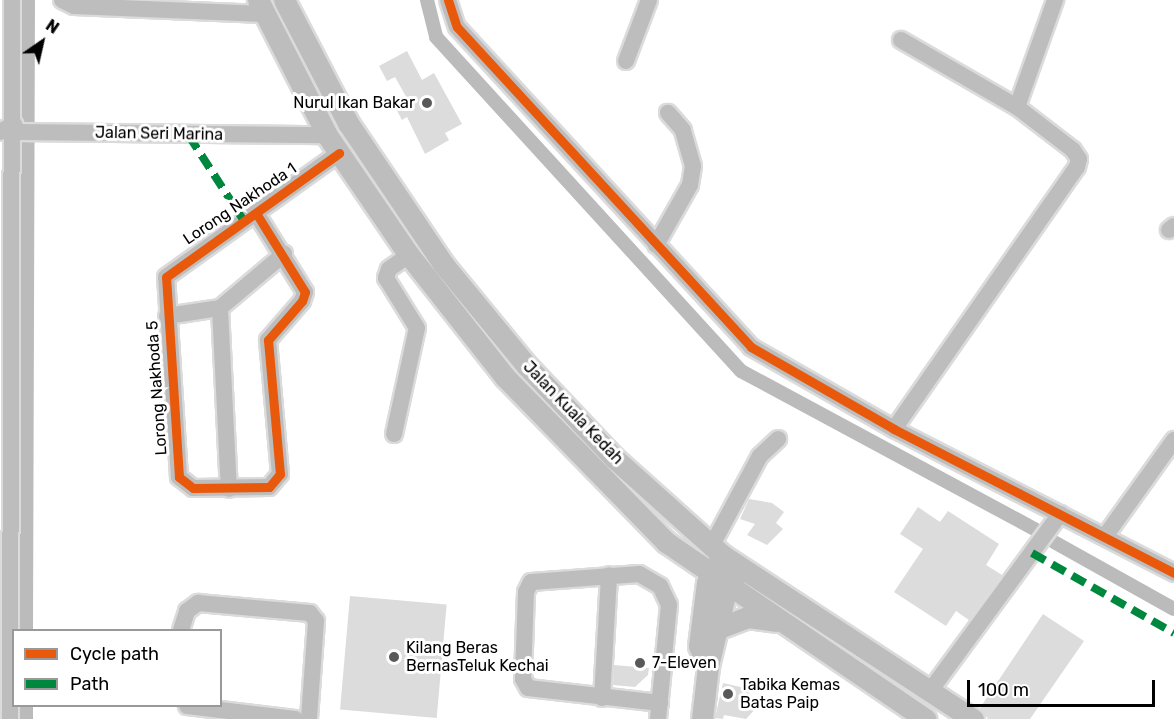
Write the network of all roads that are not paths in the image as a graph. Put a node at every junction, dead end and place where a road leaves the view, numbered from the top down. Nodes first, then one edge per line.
1 (12, 0) edge
2 (62, 0) edge
3 (284, 0) edge
4 (448, 0) edge
5 (649, 0) edge
6 (1055, 0) edge
7 (118, 4) edge
8 (177, 5) edge
9 (260, 7) edge
10 (901, 40) dead end
11 (626, 61) dead end
12 (1017, 107) junction
13 (668, 113) dead end
14 (10, 129) edge
15 (327, 135) junction
16 (339, 153) junction
17 (256, 213) junction
18 (656, 245) junction
19 (284, 254) junction
20 (409, 255) junction
21 (164, 285) joint
22 (220, 308) junction
23 (166, 316) junction
24 (6, 344) edge
25 (894, 429) junction
26 (394, 434) dead end
27 (778, 439) dead end
28 (1174, 440) edge
29 (229, 489) junction
30 (1060, 514) junction
31 (1106, 535) junction
32 (666, 542) junction
33 (717, 550) junction
34 (740, 567) junction
35 (1174, 573) edge
36 (609, 575) junction
37 (719, 579) junction
38 (703, 606) junction
39 (779, 622) junction
40 (719, 628) junction
41 (181, 629) edge
42 (708, 666) junction
43 (930, 691) junction
44 (602, 698) junction
45 (202, 707) edge
46 (659, 711) edge
47 (10, 719) edge
48 (295, 719) edge
49 (309, 719) edge
50 (702, 719) edge
51 (925, 719) edge
52 (973, 719) edge

1 - 14 street
2 - 7 street
3 - 33 main road, Jalan Kuala Kedah
4 - 18 street
5 - 11 street
6 - 12 street
7 - 8 street
8 - 9 street
9 - 15 main road, Jalan Kuala Kedah
10 - 12 street
12 - 25 street
13 - 18 street
14 - 15 street, Jalan Seri Marina
14 - 24 street
15 - 16 main road, Jalan Kuala Kedah
16 - 17 street, Lorong Nakhoda 1
16 - 20 main road, Jalan Kuala Kedah
17 - 19 street
17 - 21 street, Lorong Nakhoda 1
18 - 25 street
19 - 22 street
19 - 29 street
20 - 26 street
20 - 32 main road, Jalan Kuala Kedah
21 - 23 street, Lorong Nakhoda 5
22 - 23 street
22 - 29 street
23 - 29 street, Lorong Nakhoda 5
24 - 47 street
25 - 30 street
27 - 33 street
28 - 31 street
30 - 31 street
30 - 43 street
31 - 35 street
32 - 37 main road, Jalan Kuala Kedah
32 - 38 main road
33 - 34 main road, Jalan Kuala Kedah
33 - 37 main road
34 - 37 main road
34 - 43 main road, Jalan Kuala Kedah
36 - 44 street
36 - 44 street
36 - 46 street
37 - 38 main road
37 - 39 main road, Jalan Kuala Kedah
37 - 40 main road
38 - 42 main road
39 - 40 main road
39 - 51 main road, Jalan Kuala Kedah
40 - 42 main road
41 - 49 street
42 - 50 main road
43 - 52 main road, Jalan Kuala Kedah
44 - 46 street
45 - 48 street

